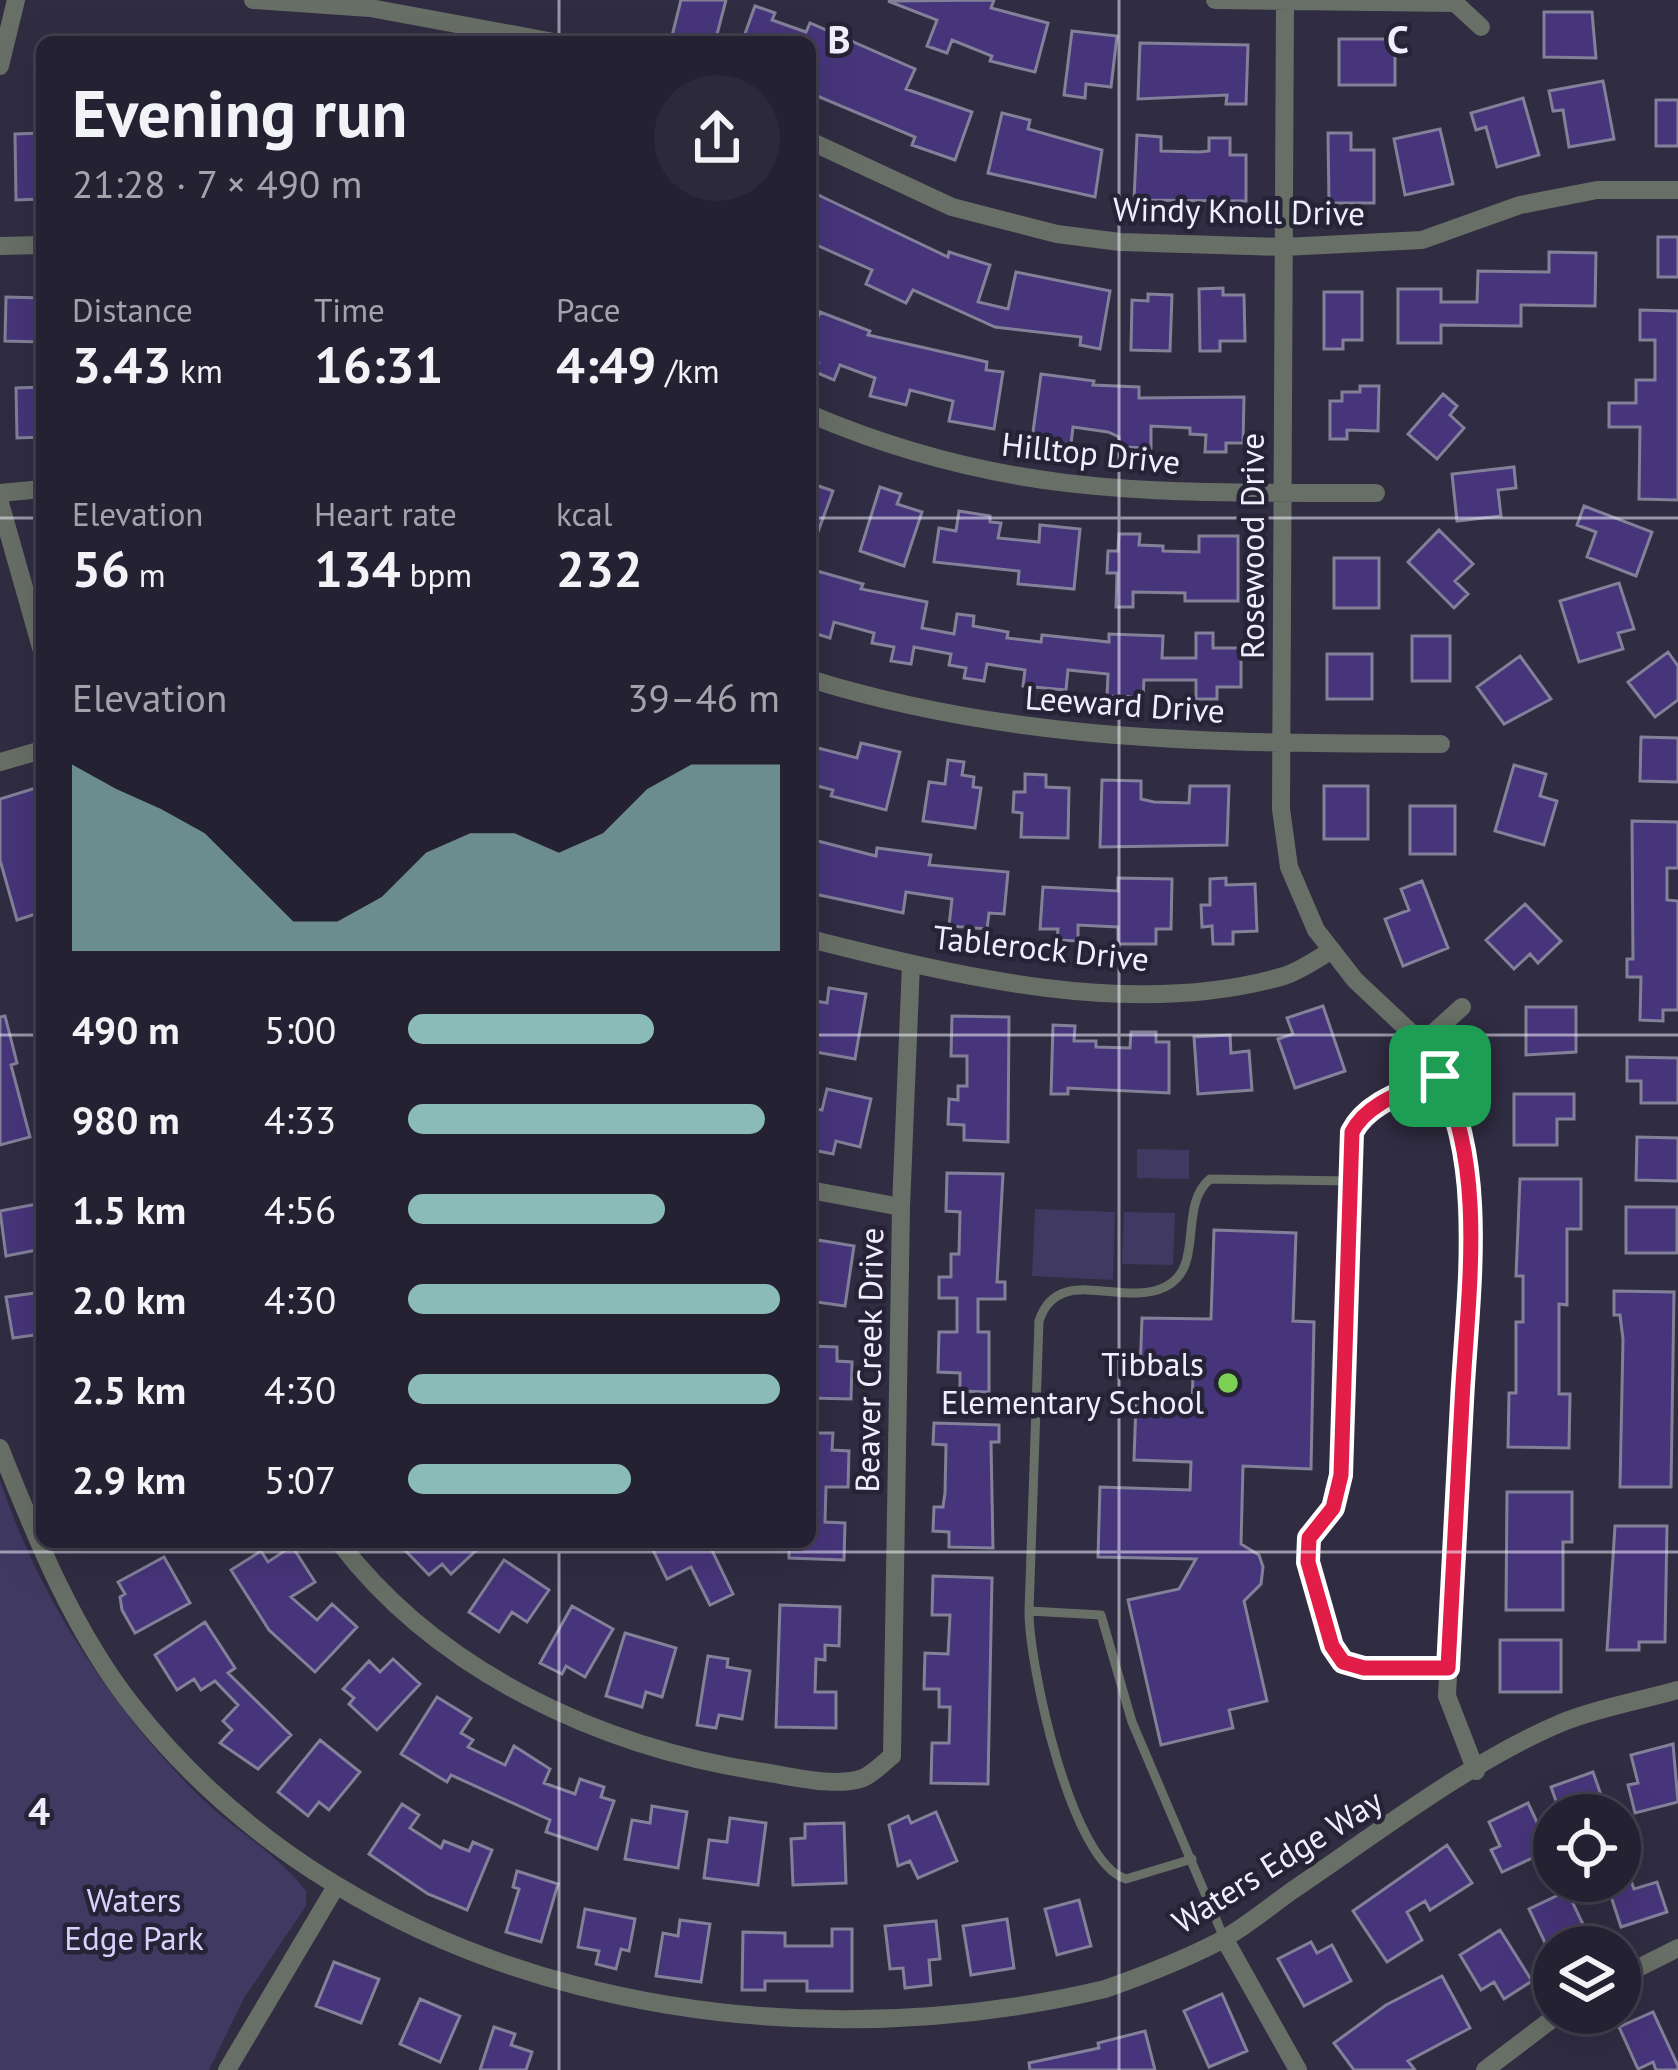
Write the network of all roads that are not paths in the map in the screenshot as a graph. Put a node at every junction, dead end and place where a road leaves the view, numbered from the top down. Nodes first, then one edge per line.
1 (16, 0) edge
2 (253, 0) edge
3 (1215, 0) edge
4 (1285, 2) edge
5 (370, 4) edge
6 (1481, 27) dead end
7 (525, 36) edge
8 (0, 66) edge
9 (816, 144) edge
10 (1678, 190) edge
11 (36, 245) edge
12 (0, 246) edge
13 (1284, 247) junction
14 (816, 416) edge
15 (36, 490) edge
16 (1282, 492) junction
17 (0, 493) edge
18 (1376, 493) dead end
19 (0, 502) edge
20 (36, 630) edge
21 (816, 681) edge
22 (1281, 743) junction
23 (1441, 744) dead end
24 (36, 751) edge
25 (0, 762) edge
26 (816, 940) edge
27 (1332, 950) junction
28 (911, 964) junction
29 (1462, 1007) dead end
30 (1423, 1042) junction
31 (1440, 1076) junction
32 (1351, 1180) junction
33 (816, 1191) edge
34 (901, 1207) junction
35 (0, 1448) edge
36 (36, 1539) edge
37 (40, 1548) edge
38 (345, 1548) edge
39 (1029, 1611) junction
40 (1448, 1668) junction
41 (1678, 1690) edge
42 (1476, 1772) junction
43 (1192, 1859) junction
44 (332, 1893) junction
45 (1224, 1938) junction
46 (1678, 1948) edge
47 (1641, 1966) edge
48 (636, 2018) dead end
49 (699, 2031) dead end
50 (1533, 2034) edge
51 (227, 2070) edge
52 (1298, 2070) edge
53 (1485, 2070) edge

1 - 8 street
2 - 5 street
3 - 4 street
4 - 6 street
4 - 13 street, Rosewood Drive
5 - 7 street
9 - 13 street, Windy Knoll Drive
10 - 13 street, Windy Knoll Drive
11 - 12 street
13 - 16 street, Rosewood Drive
14 - 16 street, Hilltop Drive
15 - 17 street
16 - 18 street, Hilltop Drive
16 - 22 street, Rosewood Drive
19 - 20 street
21 - 22 street, Leeward Drive
22 - 23 street, Leeward Drive
22 - 27 street, Rosewood Drive
24 - 25 street
26 - 28 street, Tablerock Drive
27 - 28 street, Tablerock Drive
27 - 30 street, Rosewood Drive
28 - 34 street, Beaver Creek Drive
29 - 30 street
30 - 31 street, Rosewood Drive
31 - 32 lane
31 - 40 street, Rosewood Drive
32 - 39 lane
32 - 40 lane
33 - 34 street
34 - 38 street, Beaver Creek Drive
35 - 36 street
37 - 44 street
39 - 43 lane
39 - 43 lane
40 - 42 street, Rosewood Drive
41 - 42 street, Waters Edge Way
42 - 45 street, Waters Edge Way
43 - 45 lane
44 - 48 street
44 - 51 street
45 - 49 street, Waters Edge Way
45 - 52 street
46 - 47 street
50 - 53 street

